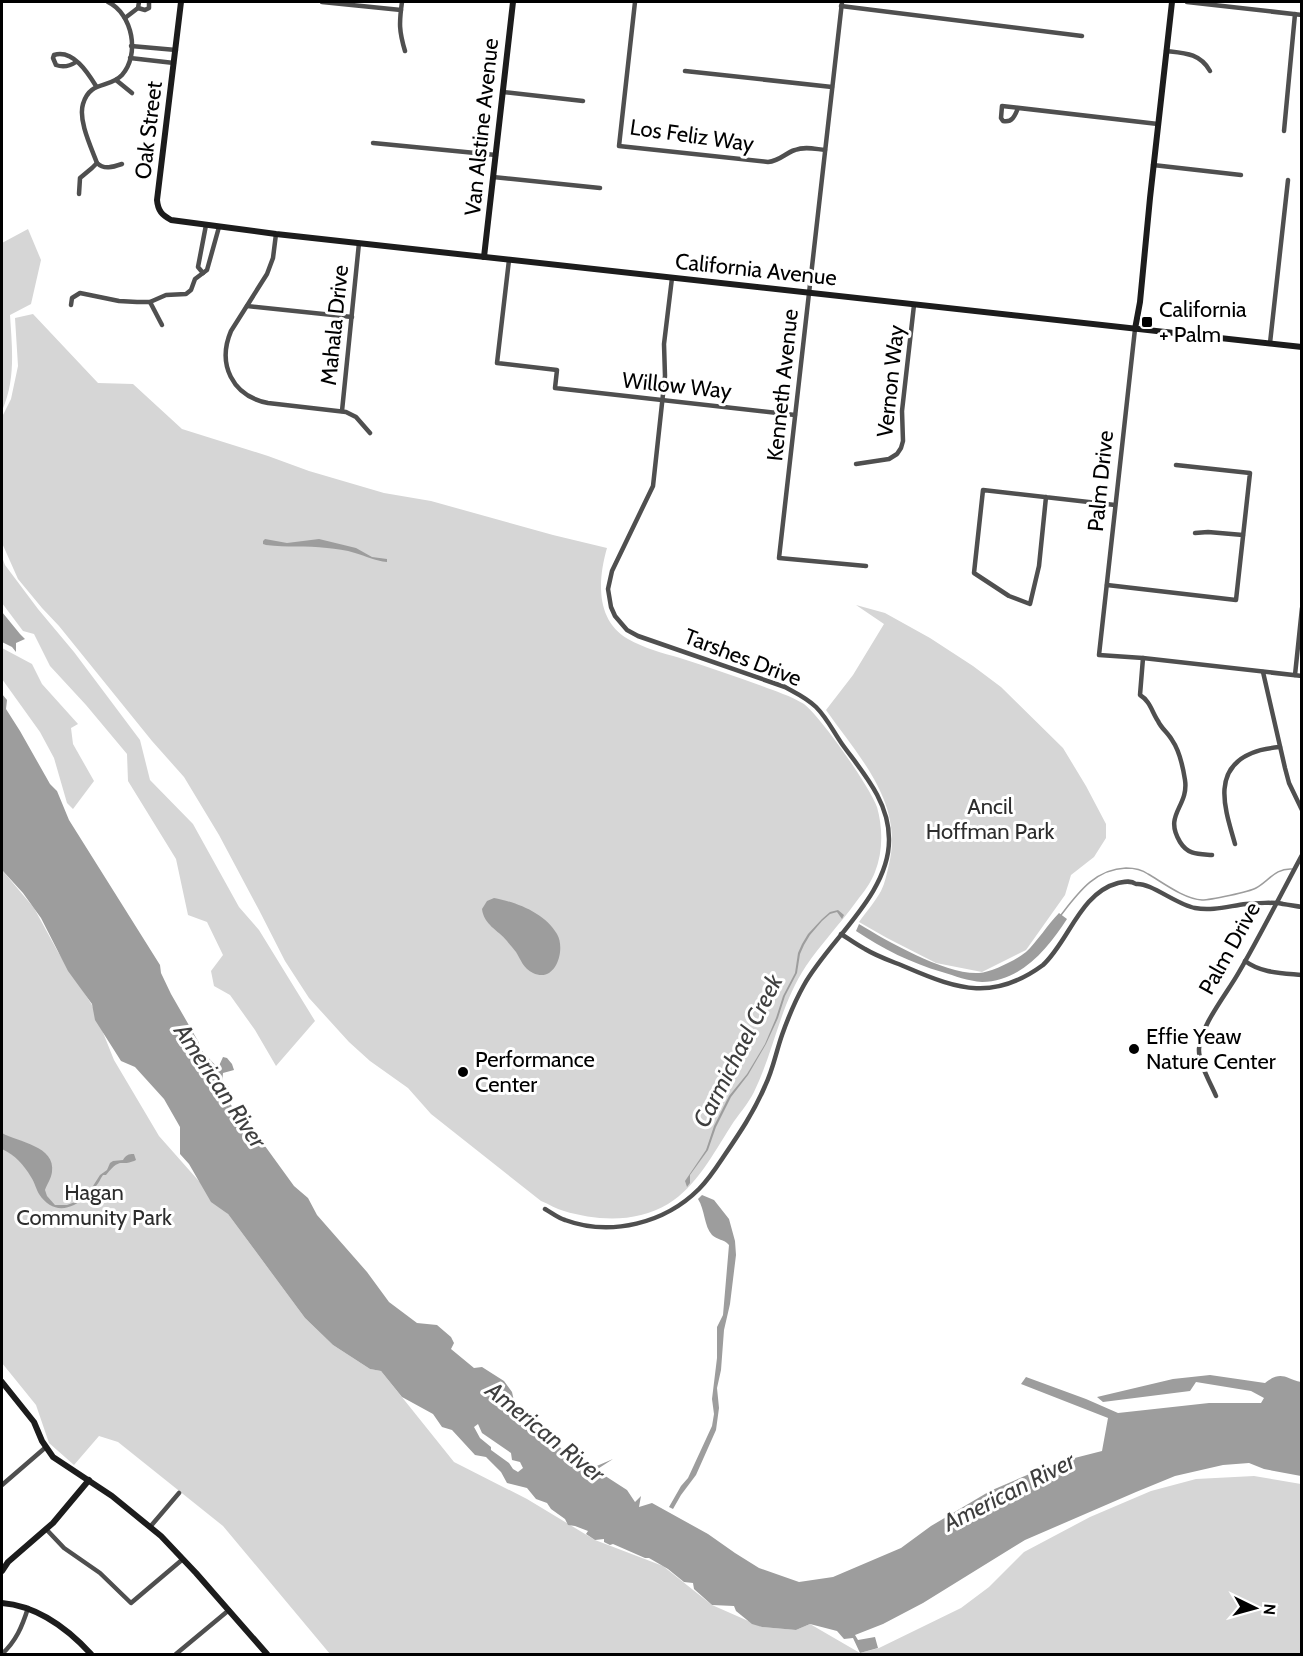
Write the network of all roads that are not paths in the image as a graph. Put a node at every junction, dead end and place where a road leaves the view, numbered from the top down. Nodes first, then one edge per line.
1 (108, 2) edge
2 (149, 2) edge
3 (181, 2) edge
4 (322, 2) edge
5 (402, 2) edge
6 (513, 2) edge
7 (635, 2) edge
8 (1172, 2) edge
9 (1187, 2) edge
10 (138, 4) edge
11 (842, 4) edge
12 (401, 10) junction
13 (1295, 14) junction
14 (1302, 15) edge
15 (125, 18) junction
16 (1082, 36) dead end
17 (131, 46) junction
18 (157, 48) junction
19 (176, 50) junction
20 (405, 51) dead end
21 (1166, 51) junction
22 (130, 57) junction
23 (156, 60) junction
24 (76, 62) junction
25 (174, 63) junction
26 (685, 71) dead end
27 (1210, 71) dead end
28 (116, 80) junction
29 (96, 86) junction
30 (832, 87) junction
31 (503, 92) junction
32 (132, 93) dead end
33 (583, 101) dead end
34 (1018, 108) dead end
35 (1158, 124) junction
36 (1284, 131) dead end
37 (373, 142) dead end
38 (825, 150) junction
39 (496, 155) junction
40 (97, 163) junction
41 (122, 164) dead end
42 (1153, 165) junction
43 (1241, 175) dead end
44 (493, 177) junction
45 (1288, 180) dead end
46 (600, 188) dead end
47 (79, 194) dead end
48 (206, 225) junction
49 (219, 227) junction
50 (276, 234) junction
51 (359, 243) junction
52 (484, 257) junction
53 (509, 260) junction
54 (203, 273) junction
55 (672, 278) junction
56 (809, 293) junction
57 (150, 302) junction
58 (914, 304) junction
59 (70, 305) dead end
60 (248, 306) junction
61 (352, 316) junction
62 (162, 325) dead end
63 (1135, 329) junction
64 (1270, 343) junction
65 (1302, 347) edge
66 (663, 400) junction
67 (342, 411) junction
68 (795, 415) junction
69 (370, 433) dead end
70 (856, 464) dead end
71 (1176, 465) dead end
72 (1046, 497) junction
73 (1115, 505) junction
74 (1195, 533) dead end
75 (1244, 535) junction
76 (866, 566) dead end
77 (1107, 585) junction
78 (1302, 608) edge
79 (1143, 658) junction
80 (1263, 672) junction
81 (1295, 675) junction
82 (1302, 676) edge
83 (1280, 747) junction
84 (1302, 810) edge
85 (1235, 844) dead end
86 (1212, 855) dead end
87 (1302, 855) edge
88 (1275, 904) junction
89 (1302, 907) edge
90 (842, 934) junction
91 (1245, 961) junction
92 (1302, 975) edge
93 (1216, 1096) dead end
94 (545, 1209) dead end
95 (2, 1383) edge
96 (46, 1447) junction
97 (89, 1480) junction
98 (2, 1485) edge
99 (179, 1493) dead end
100 (150, 1527) junction
101 (46, 1529) junction
102 (183, 1559) junction
103 (2, 1571) edge
104 (2, 1603) edge
105 (28, 1608) junction
106 (228, 1610) junction
107 (2, 1654) edge
108 (91, 1654) edge
109 (176, 1654) edge
110 (267, 1654) edge

1 - 15 street
2 - 10 street
3 - 19 street, Oak Street
4 - 12 street
5 - 12 street
6 - 31 street, Van Alstine Avenue
7 - 38 street, Los Feliz Way
8 - 21 street, Palm Drive
9 - 13 street
10 - 15 street
11 - 16 street
11 - 30 street, Kenneth Avenue
12 - 20 street
13 - 14 street
13 - 36 street
15 - 17 street
17 - 18 street
17 - 22 street
18 - 19 street
18 - 23 street
19 - 25 street, Oak Street
21 - 27 street
21 - 35 street, Palm Drive
22 - 23 street
22 - 28 street
23 - 25 street
24 - 24 street
24 - 29 street
25 - 48 street, Oak Street
26 - 30 street
28 - 29 street
28 - 32 street
29 - 40 street
30 - 38 street, Kenneth Avenue
31 - 33 street
31 - 39 street, Van Alstine Avenue
34 - 35 street
35 - 42 street, Palm Drive
37 - 39 street
38 - 56 street, Kenneth Avenue
39 - 44 street, Van Alstine Avenue
40 - 41 street
40 - 47 street
42 - 43 street
42 - 63 street, Palm Drive
44 - 46 street
44 - 52 street, Van Alstine Avenue
45 - 64 street
48 - 49 street, California Avenue
48 - 54 street
49 - 50 street, California Avenue
49 - 54 street
50 - 51 street, California Avenue
50 - 60 street
51 - 52 street, California Avenue
51 - 61 street, Mahala Drive
52 - 53 street, California Avenue
53 - 55 street, California Avenue
53 - 66 street, Willow Way
54 - 57 street
55 - 56 street, California Avenue
55 - 66 street, Tarshes Drive
56 - 58 street, California Avenue
56 - 68 street, Kenneth Avenue
57 - 59 street
57 - 62 street
58 - 63 street, California Avenue
58 - 70 street, Vernon Way
60 - 61 street
60 - 67 street
61 - 67 street, Mahala Drive
63 - 64 street, California Avenue
63 - 73 street, Palm Drive
64 - 65 street, California Avenue
66 - 68 street, Willow Way
66 - 90 street, Tarshes Drive
67 - 69 street
68 - 76 street, Kenneth Avenue
71 - 75 street
72 - 72 street
72 - 73 street
73 - 77 street, Palm Drive
74 - 75 street
75 - 77 street
77 - 79 street, Palm Drive
78 - 81 street
79 - 80 street, Palm Drive
79 - 86 street
80 - 81 street, Palm Drive
80 - 83 street
81 - 82 street, Palm Drive
83 - 84 street
83 - 85 street
87 - 88 street, Palm Drive
88 - 89 street
88 - 90 street
88 - 91 street, Palm Drive
90 - 94 street, Tarshes Drive
91 - 92 street
91 - 93 street, Palm Drive
95 - 96 street
96 - 97 street
96 - 98 street
97 - 100 street
97 - 101 street
99 - 100 street
100 - 102 street
101 - 102 street
101 - 103 street
102 - 106 street
104 - 105 street
105 - 107 street
105 - 108 street
106 - 109 street
106 - 110 street

